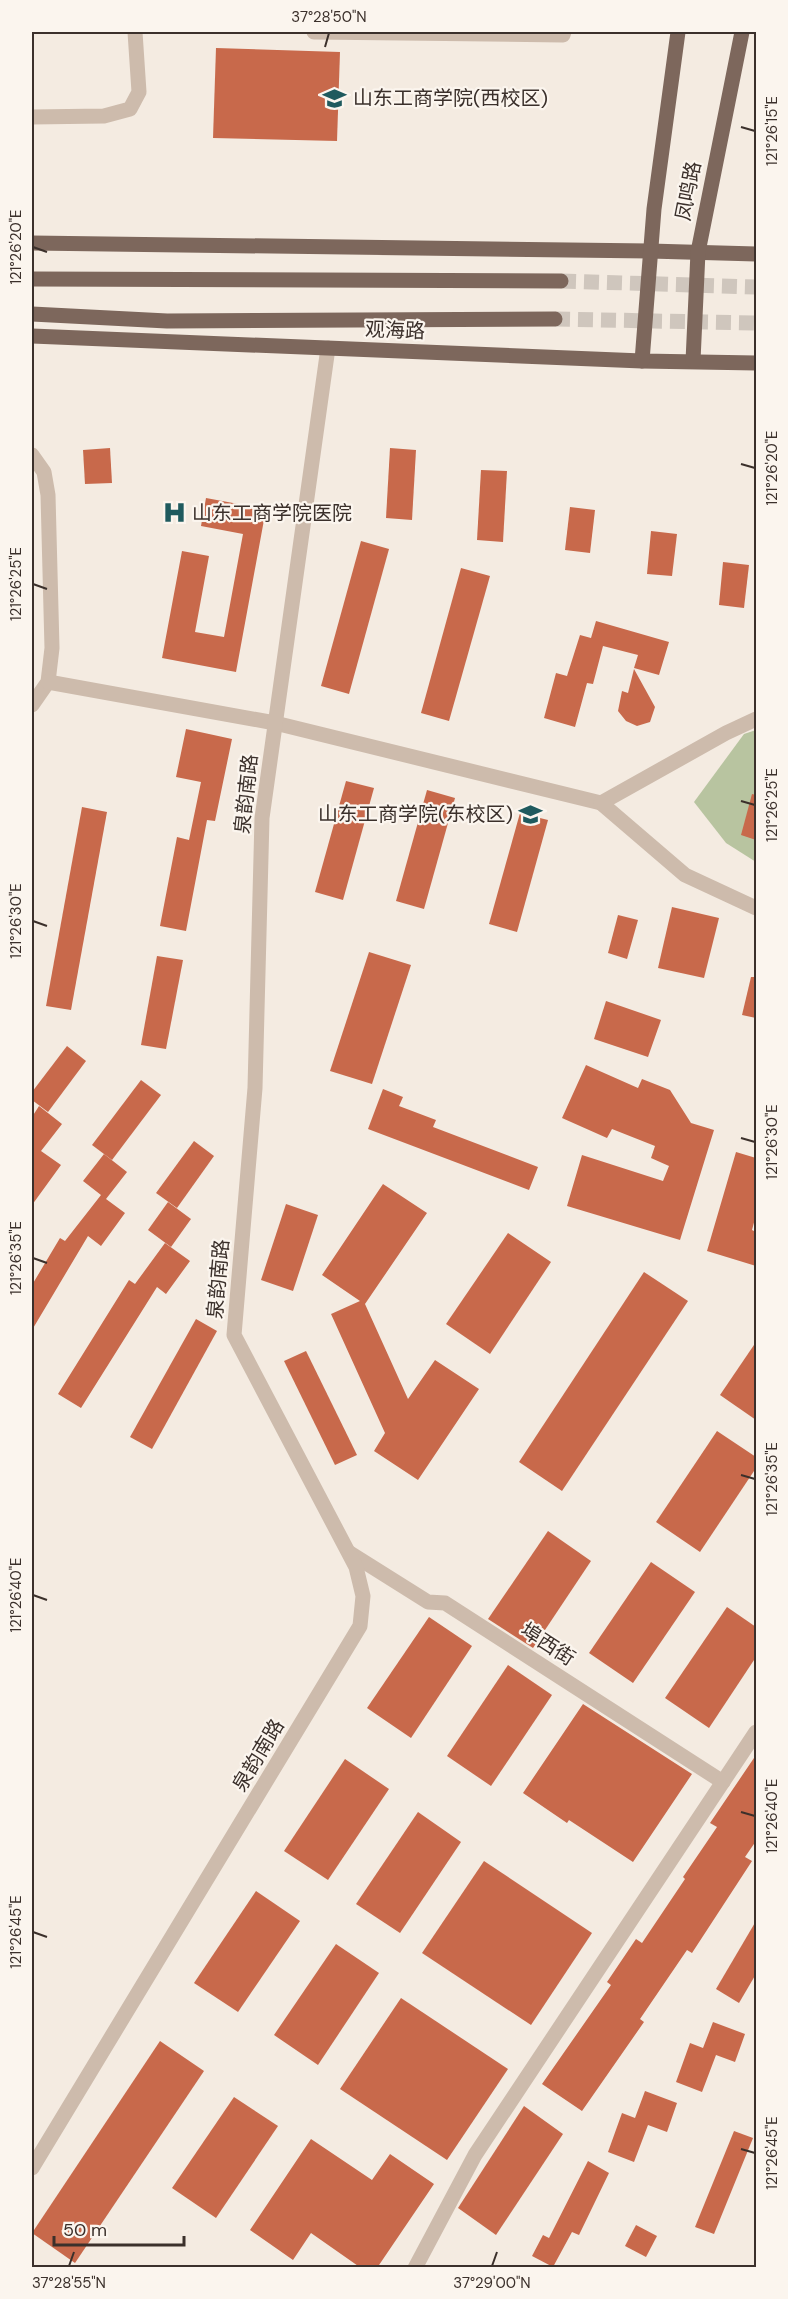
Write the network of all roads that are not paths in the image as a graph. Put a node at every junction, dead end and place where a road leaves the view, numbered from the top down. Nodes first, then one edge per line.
1 (135, 32) edge
2 (314, 32) edge
3 (564, 32) edge
4 (678, 32) edge
5 (742, 32) edge
6 (32, 117) edge
7 (32, 243) edge
8 (650, 251) junction
9 (698, 252) junction
10 (756, 254) edge
11 (32, 279) edge
12 (561, 281) tunnel mouth
13 (32, 314) edge
14 (555, 319) tunnel mouth
15 (32, 336) edge
16 (328, 348) junction
17 (642, 361) junction
18 (693, 361) junction
19 (756, 363) edge
20 (32, 455) edge
21 (48, 682) junction
22 (32, 705) edge
23 (756, 719) edge
24 (275, 723) junction
25 (601, 803) junction
26 (756, 908) edge
27 (348, 1551) junction
28 (756, 1732) edge
29 (723, 1782) junction
30 (32, 2168) edge
31 (415, 2268) edge

1 - 6 street
2 - 3 street
4 - 8 main road, 凤鸣路
5 - 9 main road, 凤鸣路
7 - 8 main road
8 - 9 main road
8 - 17 main road, 凤鸣路
9 - 10 main road
9 - 18 main road, 凤鸣路
11 - 12 main road
13 - 14 main road, 观海路
15 - 16 main road, 观海路
16 - 17 main road, 观海路
16 - 24 street, 泉韵南路
17 - 18 main road, 观海路
18 - 19 main road, 观海路
20 - 21 street
21 - 22 street
21 - 24 street
23 - 25 street
24 - 25 street
24 - 27 street, 泉韵南路
25 - 26 street
27 - 29 street, 埠西街
27 - 30 street, 泉韵南路
28 - 29 street
29 - 31 street

